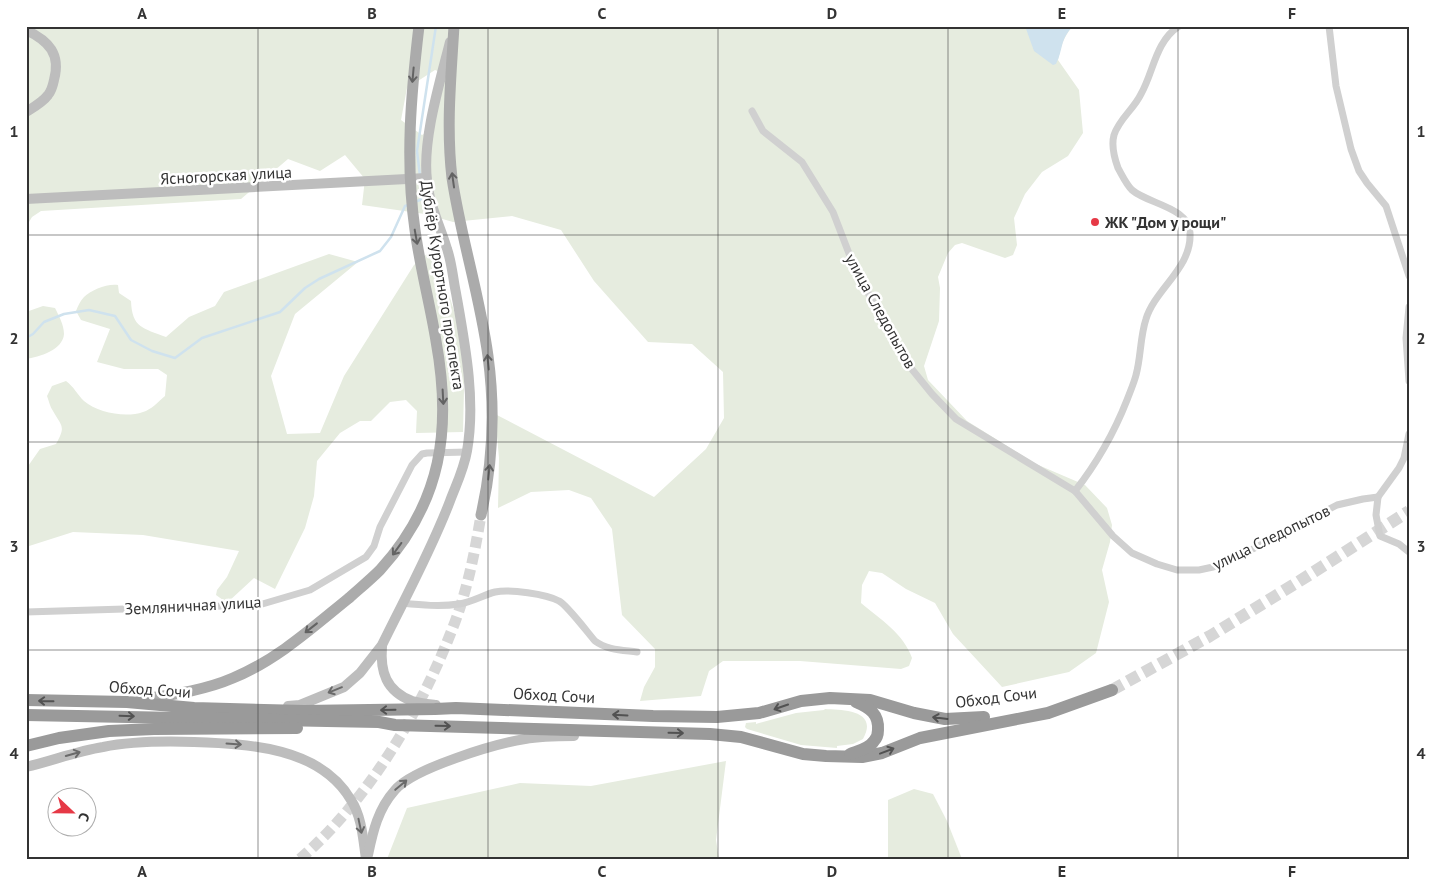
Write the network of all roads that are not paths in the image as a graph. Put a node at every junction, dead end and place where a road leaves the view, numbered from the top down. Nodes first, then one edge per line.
1 (419, 26) edge
2 (454, 26) edge
3 (1179, 26) edge
4 (1329, 26) edge
5 (26, 30) edge
6 (752, 111) dead end
7 (26, 112) edge
8 (426, 178) junction
9 (26, 199) edge
10 (1409, 276) edge
11 (1409, 307) edge
12 (1409, 381) edge
13 (1409, 434) edge
14 (467, 452) junction
15 (1075, 491) junction
16 (1378, 497) junction
17 (482, 514) tunnel mouth
18 (1409, 552) edge
19 (402, 603) junction
20 (26, 612) edge
21 (382, 645) junction
22 (637, 652) dead end
23 (1112, 690) tunnel mouth
24 (851, 699) junction
25 (26, 700) edge
26 (127, 702) junction
27 (1075, 703) junction
28 (456, 708) junction
29 (269, 709) junction
30 (26, 715) edge
31 (395, 725) junction
32 (611, 730) junction
33 (26, 746) edge
34 (843, 756) junction
35 (26, 767) edge
36 (366, 859) edge

1 -> 26 main road, Дублёр Курортного проспекта, bridge
2 - 8 street
17 -> 2 main road, Дублёр Курортного проспекта
3 - 15 street
4 - 10 street
5 - 7 street
6 - 15 street, улица Следопытов
8 - 9 street, Ясногорская улица
8 - 14 street
11 - 12 street
13 - 16 street
14 - 19 street
14 - 20 street, Земляничная улица
15 - 16 street, улица Следопытов
16 - 18 street
19 - 21 street
19 - 22 street
21 - 28 street
21 -> 29 street
23 - 27 highway, Обход Сочи
27 -> 24 highway, Обход Сочи
24 -> 28 highway, Обход Сочи
24 - 34 highway
26 -> 25 highway, Обход Сочи
26 - 29 highway, Обход Сочи
34 -> 27 highway, Обход Сочи
28 -> 29 highway, Обход Сочи
30 -> 31 highway
31 -> 32 highway, Обход Сочи
31 - 33 highway
32 -> 34 highway, Обход Сочи
36 -> 32 street
35 -> 36 street

